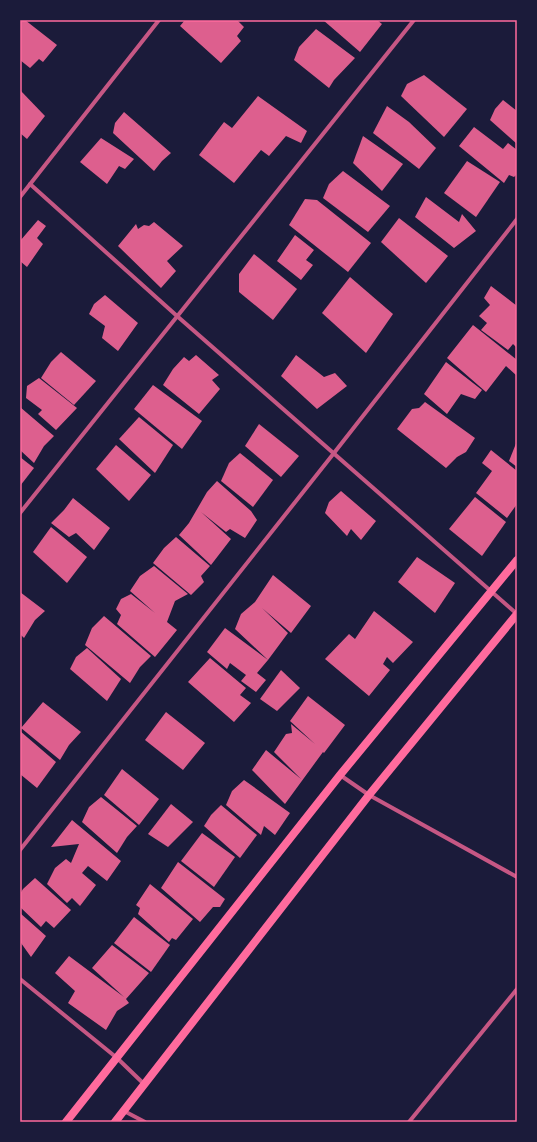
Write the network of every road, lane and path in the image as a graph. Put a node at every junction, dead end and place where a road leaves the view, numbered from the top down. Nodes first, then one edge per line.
1 (159, 20) edge
2 (414, 20) edge
3 (30, 184) junction
4 (20, 197) edge
5 (517, 219) edge
6 (177, 316) junction
7 (334, 454) junction
8 (20, 514) edge
9 (517, 560) edge
10 (492, 591) junction
11 (517, 614) edge
12 (340, 775) junction
13 (369, 795) junction
14 (20, 850) edge
15 (517, 877) edge
16 (20, 979) edge
17 (517, 989) edge
18 (117, 1058) junction
19 (144, 1084) junction
20 (124, 1111) junction
21 (66, 1122) edge
22 (115, 1122) edge
23 (144, 1122) edge
24 (409, 1122) edge

1 - 3 street
2 - 6 street
3 - 4 street
3 - 6 street
5 - 7 street
6 - 7 street
6 - 8 street
7 - 10 street
7 - 14 street
9 - 10 main road
10 - 11 street
10 - 12 main road
11 - 13 main road
12 - 13 street
12 - 18 main road
13 - 15 street
13 - 19 main road
16 - 18 street
17 - 24 street
18 - 19 street
18 - 21 main road
19 - 20 main road
20 - 22 main road
20 - 23 street

